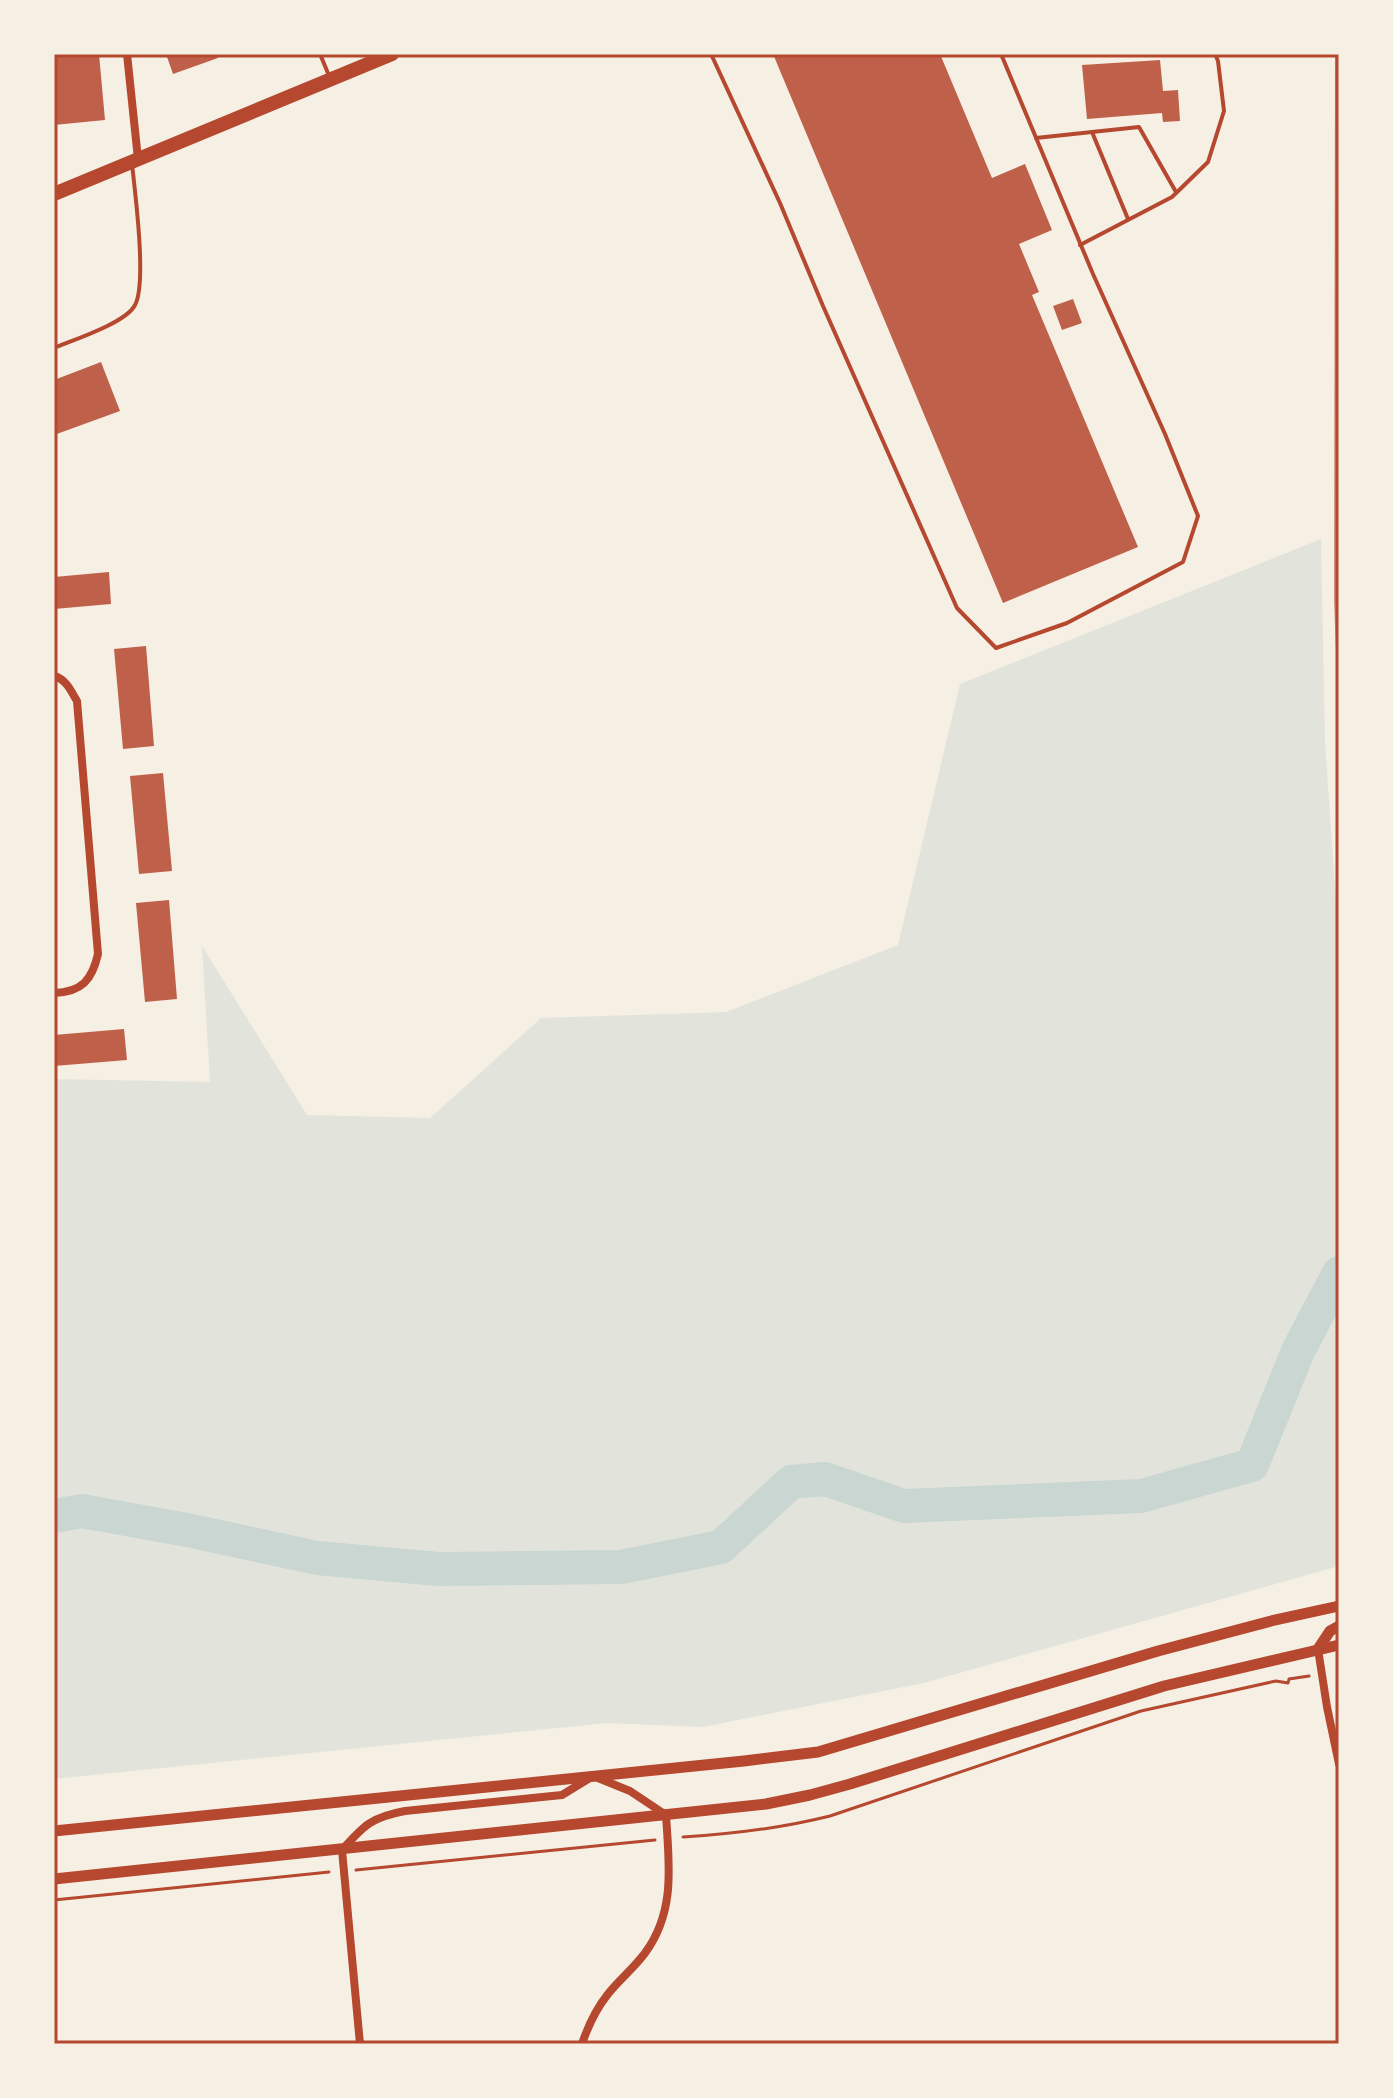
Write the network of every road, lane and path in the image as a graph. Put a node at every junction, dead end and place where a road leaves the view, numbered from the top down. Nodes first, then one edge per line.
1 (127, 54) edge
2 (320, 54) edge
3 (392, 54) edge
4 (711, 54) edge
5 (1001, 54) edge
6 (1215, 54) edge
7 (331, 79) junction
8 (1092, 132) junction
9 (1036, 138) junction
10 (135, 160) junction
11 (1177, 192) junction
12 (54, 194) edge
13 (1128, 219) junction
14 (1080, 245) junction
15 (54, 348) edge
16 (54, 676) edge
17 (54, 993) edge
18 (1339, 1606) edge
19 (1339, 1626) edge
20 (1339, 1645) edge
21 (1318, 1649) junction
22 (1289, 1679) dead end
23 (1339, 1764) edge
24 (593, 1776) junction
25 (666, 1815) junction
26 (54, 1831) edge
27 (684, 1837) dead end
28 (655, 1840) dead end
29 (342, 1850) junction
30 (355, 1870) dead end
31 (326, 1873) dead end
32 (54, 1879) edge
33 (54, 1900) edge
34 (360, 2044) edge
35 (582, 2044) edge

1 - 10 street
2 - 7 lane
3 - 7 main road
4 - 14 lane
5 - 9 lane
6 - 11 lane
7 - 10 main road
8 - 9 lane
8 - 11 lane
8 - 13 lane
9 - 14 lane
10 - 12 main road
10 - 15 lane
11 - 13 lane
13 - 14 lane
16 - 17 street
18 - 24 street
19 - 21 street
20 - 21 street
21 - 23 street
21 - 25 street
22 - 27 path
24 - 25 street
24 - 26 street
24 - 29 street
25 - 29 street
25 - 35 street
28 - 30 path
29 - 32 street
29 - 34 street
31 - 33 path

